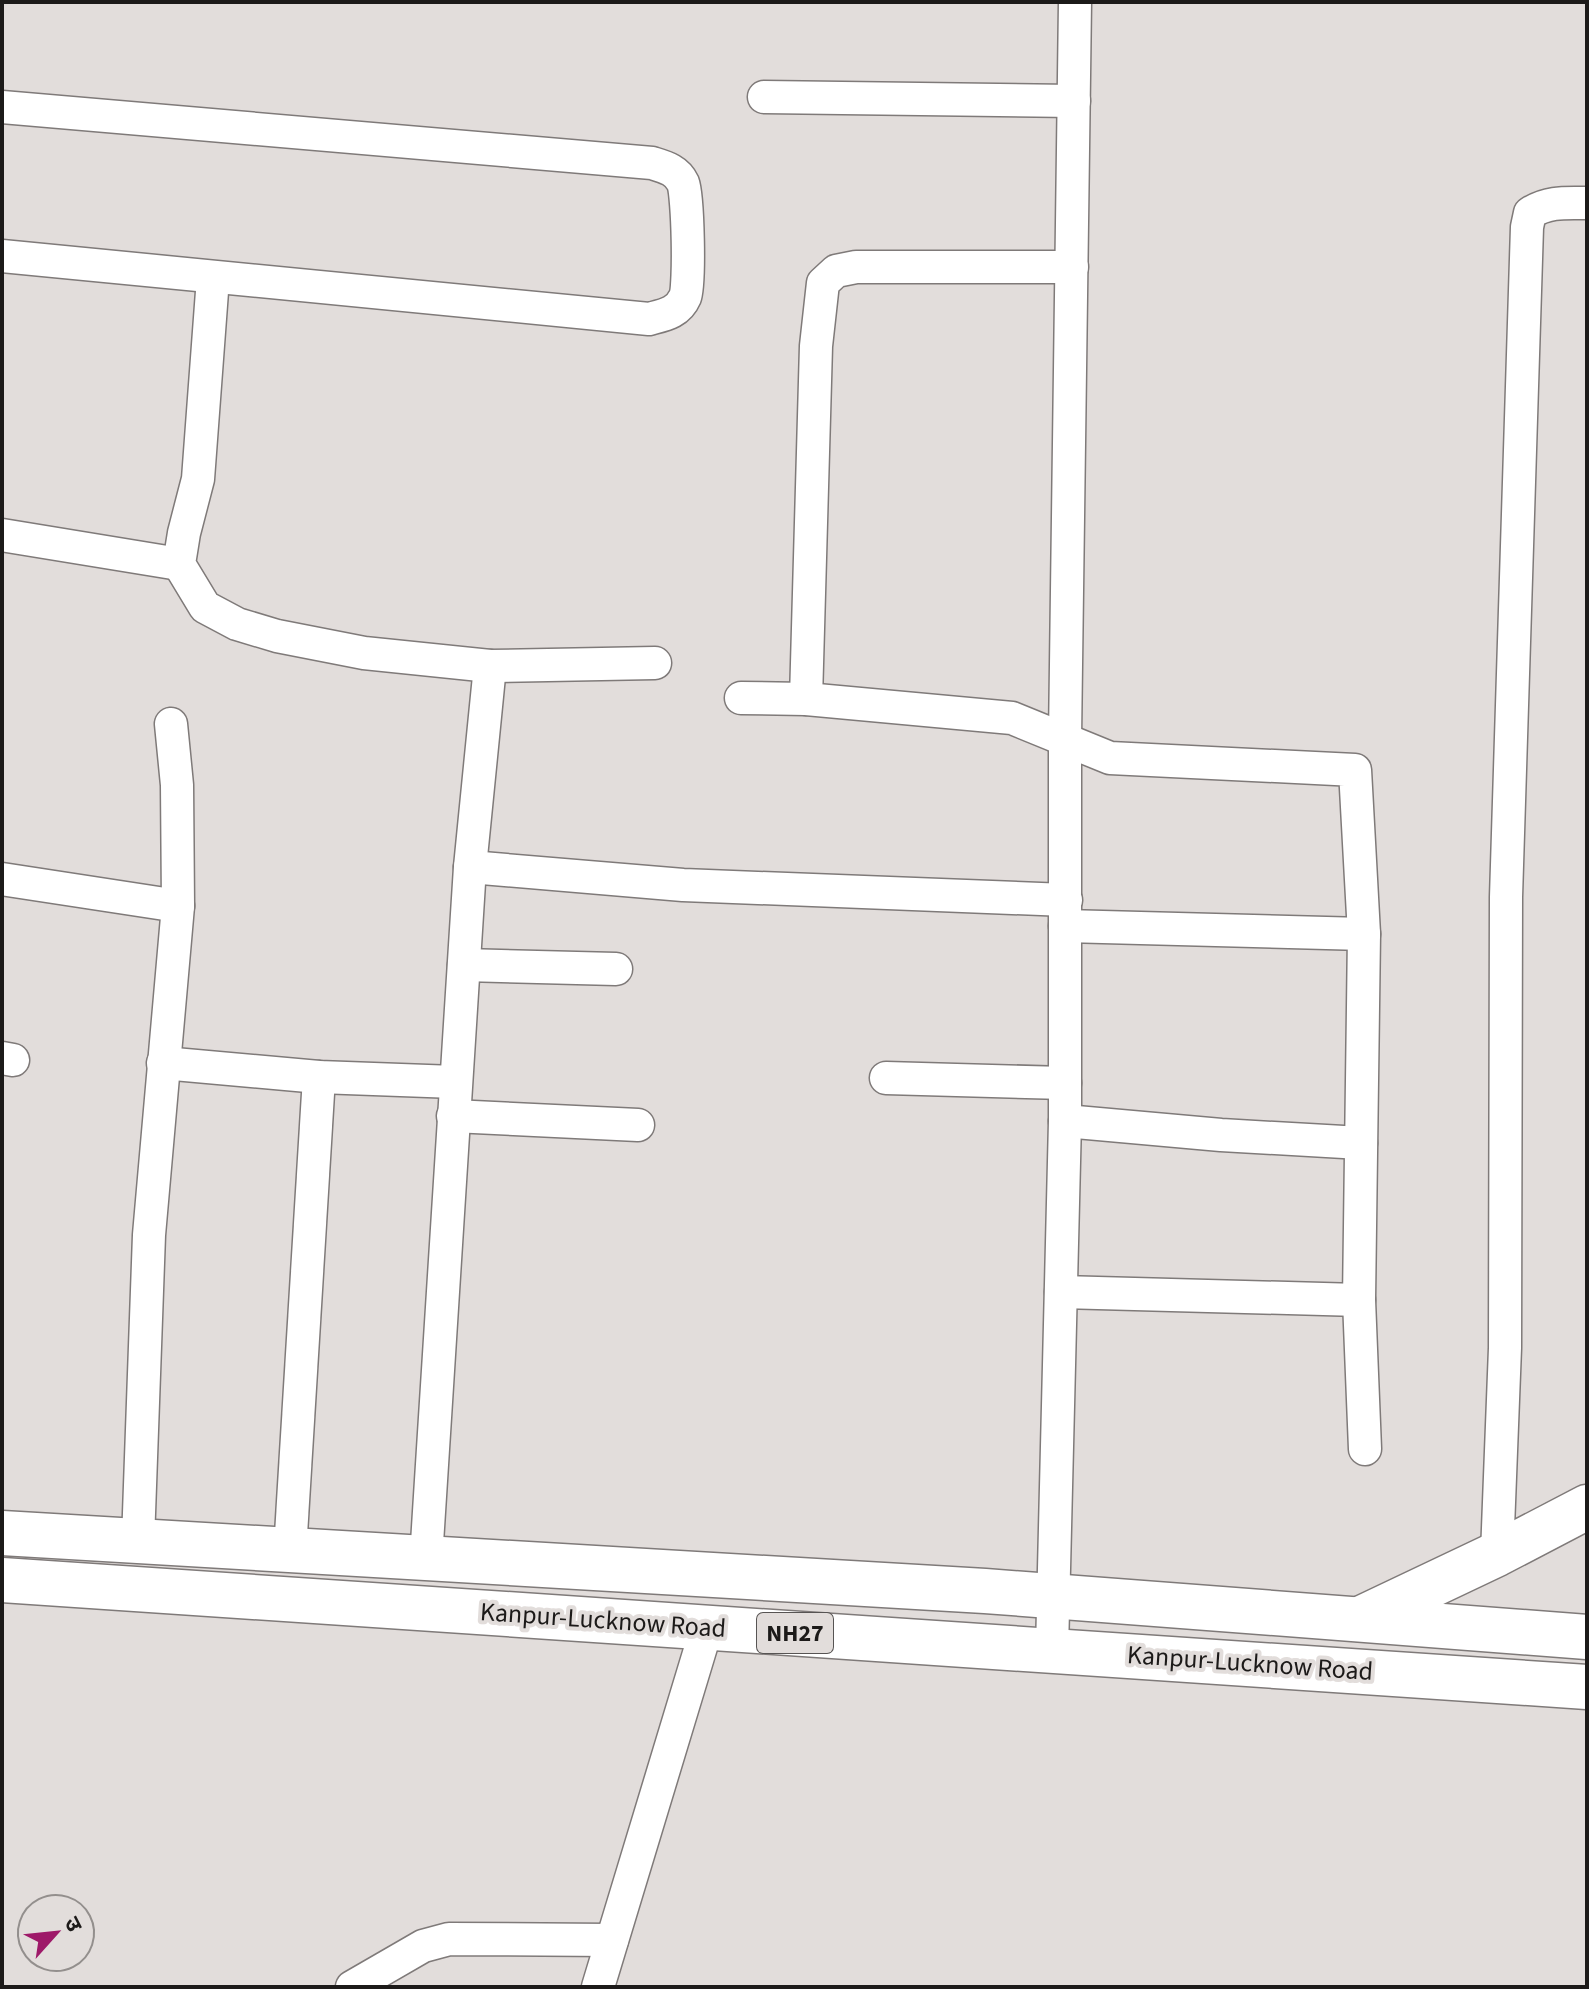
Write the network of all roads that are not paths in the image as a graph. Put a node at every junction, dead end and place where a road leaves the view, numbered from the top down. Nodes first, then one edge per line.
1 (1075, 2) edge
2 (764, 97) dead end
3 (1074, 101) junction
4 (2, 107) edge
5 (1587, 203) edge
6 (2, 256) edge
7 (1072, 267) junction
8 (213, 278) junction
9 (2, 535) edge
10 (179, 564) junction
11 (655, 663) dead end
12 (490, 666) junction
13 (741, 698) dead end
14 (806, 699) junction
15 (171, 724) dead end
16 (1065, 738) junction
17 (470, 867) junction
18 (2, 879) edge
19 (178, 906) junction
20 (1066, 913) junction
21 (1364, 934) junction
22 (464, 965) junction
23 (616, 969) dead end
24 (163, 1063) junction
25 (319, 1077) junction
26 (886, 1078) dead end
27 (455, 1082) junction
28 (1065, 1083) junction
29 (453, 1116) junction
30 (1065, 1121) junction
31 (638, 1125) dead end
32 (1361, 1143) junction
33 (1061, 1292) junction
34 (1359, 1300) junction
35 (1365, 1449) dead end
36 (1587, 1507) edge
37 (2, 1533) edge
38 (138, 1541) junction
39 (290, 1551) junction
40 (1497, 1554) junction
41 (426, 1559) junction
42 (2, 1580) edge
43 (1053, 1597) junction
44 (1357, 1620) junction
45 (707, 1627) junction
46 (1587, 1637) edge
47 (1052, 1650) junction
48 (1587, 1687) edge
49 (612, 1940) junction
50 (352, 1987) edge
51 (598, 1987) edge

1 - 3 street
2 - 3 street
3 - 7 street
4 - 8 street
5 - 40 street
6 - 8 street
7 - 14 street
7 - 16 street
8 - 10 street
9 - 10 street
10 - 12 street
11 - 12 street
12 - 17 street
13 - 14 street
14 - 16 street
15 - 19 street
16 - 20 street
16 - 21 street
17 - 20 street
17 - 22 street
18 - 19 street
19 - 24 street
20 - 21 street
20 - 28 street
21 - 32 street
22 - 23 street
22 - 27 street
24 - 25 street
24 - 38 street
25 - 27 street
25 - 39 street
26 - 28 street
27 - 29 street
28 - 30 street
29 - 31 street
29 - 41 street
30 - 32 street
30 - 33 street
32 - 34 street
33 - 34 street
33 - 43 street
34 - 35 street
36 - 40 highway
37 - 38 highway, Kanpur-Lucknow Road / NH27
38 - 39 highway, Kanpur-Lucknow Road / NH27
39 - 41 highway, Kanpur-Lucknow Road / NH27
40 - 44 highway
41 - 43 highway, Kanpur-Lucknow Road / NH27
42 - 45 highway, Kanpur-Lucknow Road / NH27
43 - 44 highway, Kanpur-Lucknow Road / NH27
43 - 47 street
44 - 46 highway, Kanpur-Lucknow Road / NH27
45 - 47 highway, Kanpur-Lucknow Road / NH27
45 - 49 street
47 - 48 highway, Kanpur-Lucknow Road / NH27
49 - 50 street
49 - 51 street

